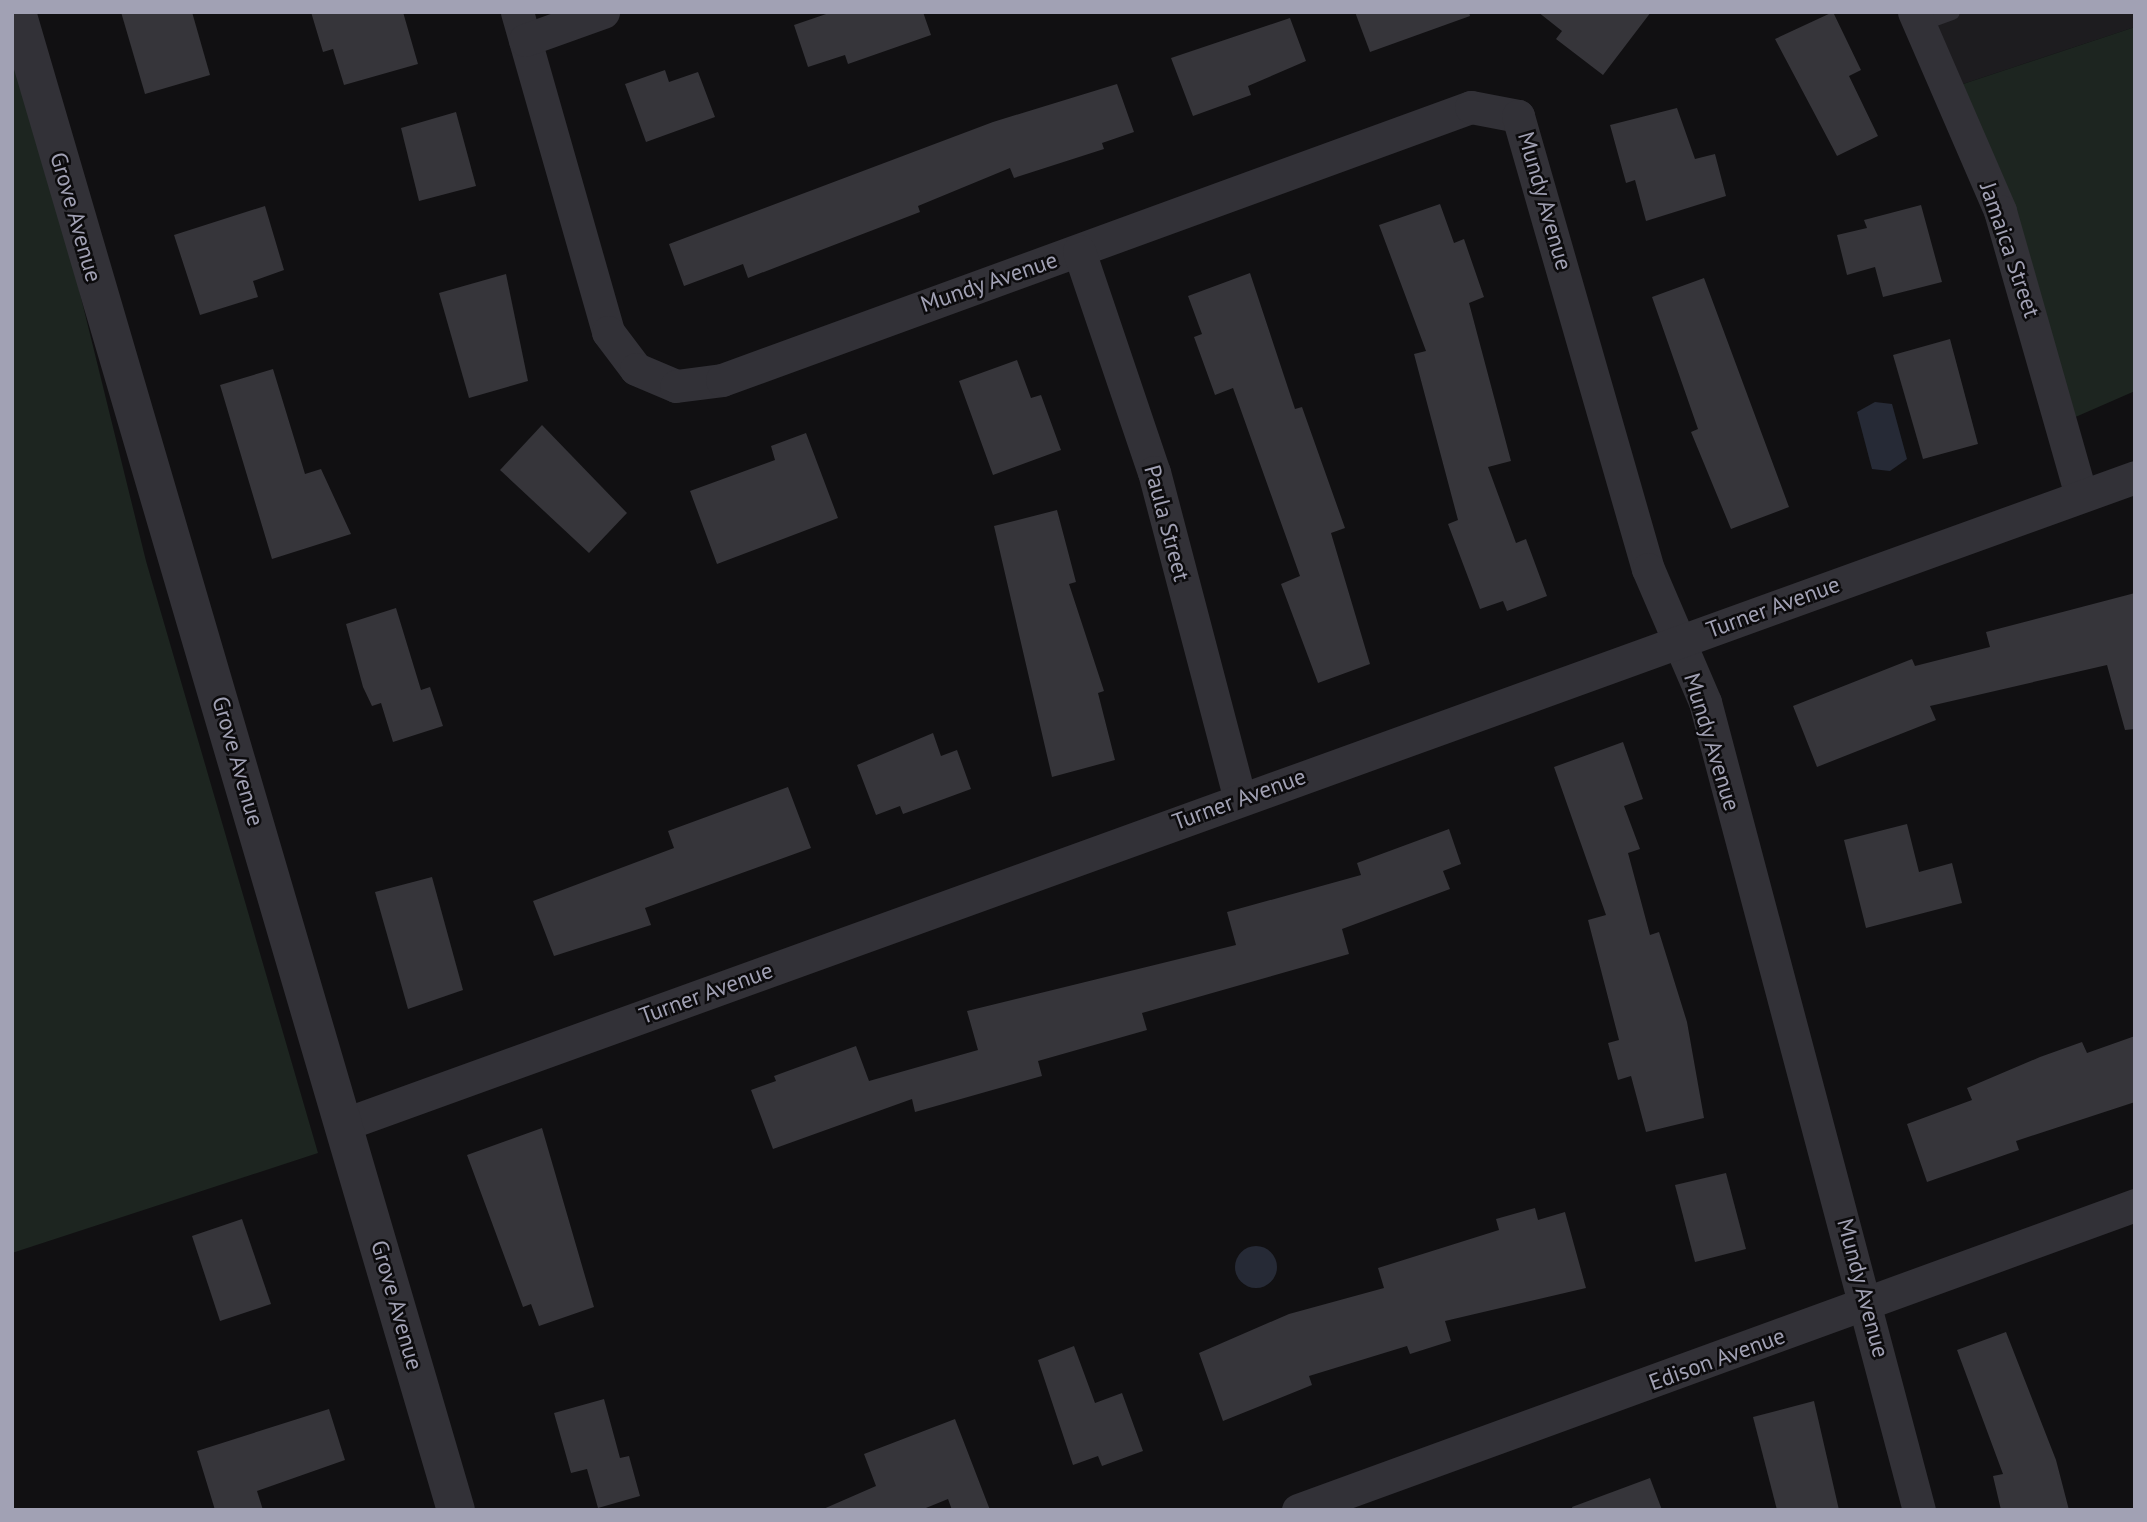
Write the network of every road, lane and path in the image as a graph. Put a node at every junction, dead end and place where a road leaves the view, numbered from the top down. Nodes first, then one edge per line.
1 (18, 12) edge
2 (603, 12) edge
3 (1952, 12) edge
4 (1917, 18) edge
5 (521, 26) edge
6 (1079, 251) junction
7 (2135, 477) edge
8 (2081, 496) junction
9 (1678, 640) junction
10 (1240, 799) junction
11 (345, 1124) junction
12 (2135, 1205) edge
13 (1868, 1303) junction
14 (456, 1510) edge
15 (1298, 1510) edge
16 (1919, 1510) edge

1 - 11 street, Grove Avenue
2 - 5 street
3 - 4 lane
4 - 8 street, Jamaica Street
5 - 6 street, Mundy Avenue
6 - 9 street, Mundy Avenue
6 - 10 street, Paula Street
7 - 8 street, Turner Avenue
8 - 9 street, Turner Avenue
9 - 10 street, Turner Avenue
9 - 13 street, Mundy Avenue
10 - 11 street, Turner Avenue
11 - 14 street, Grove Avenue
12 - 13 street, Edison Avenue
13 - 15 street, Edison Avenue
13 - 16 street, Mundy Avenue

